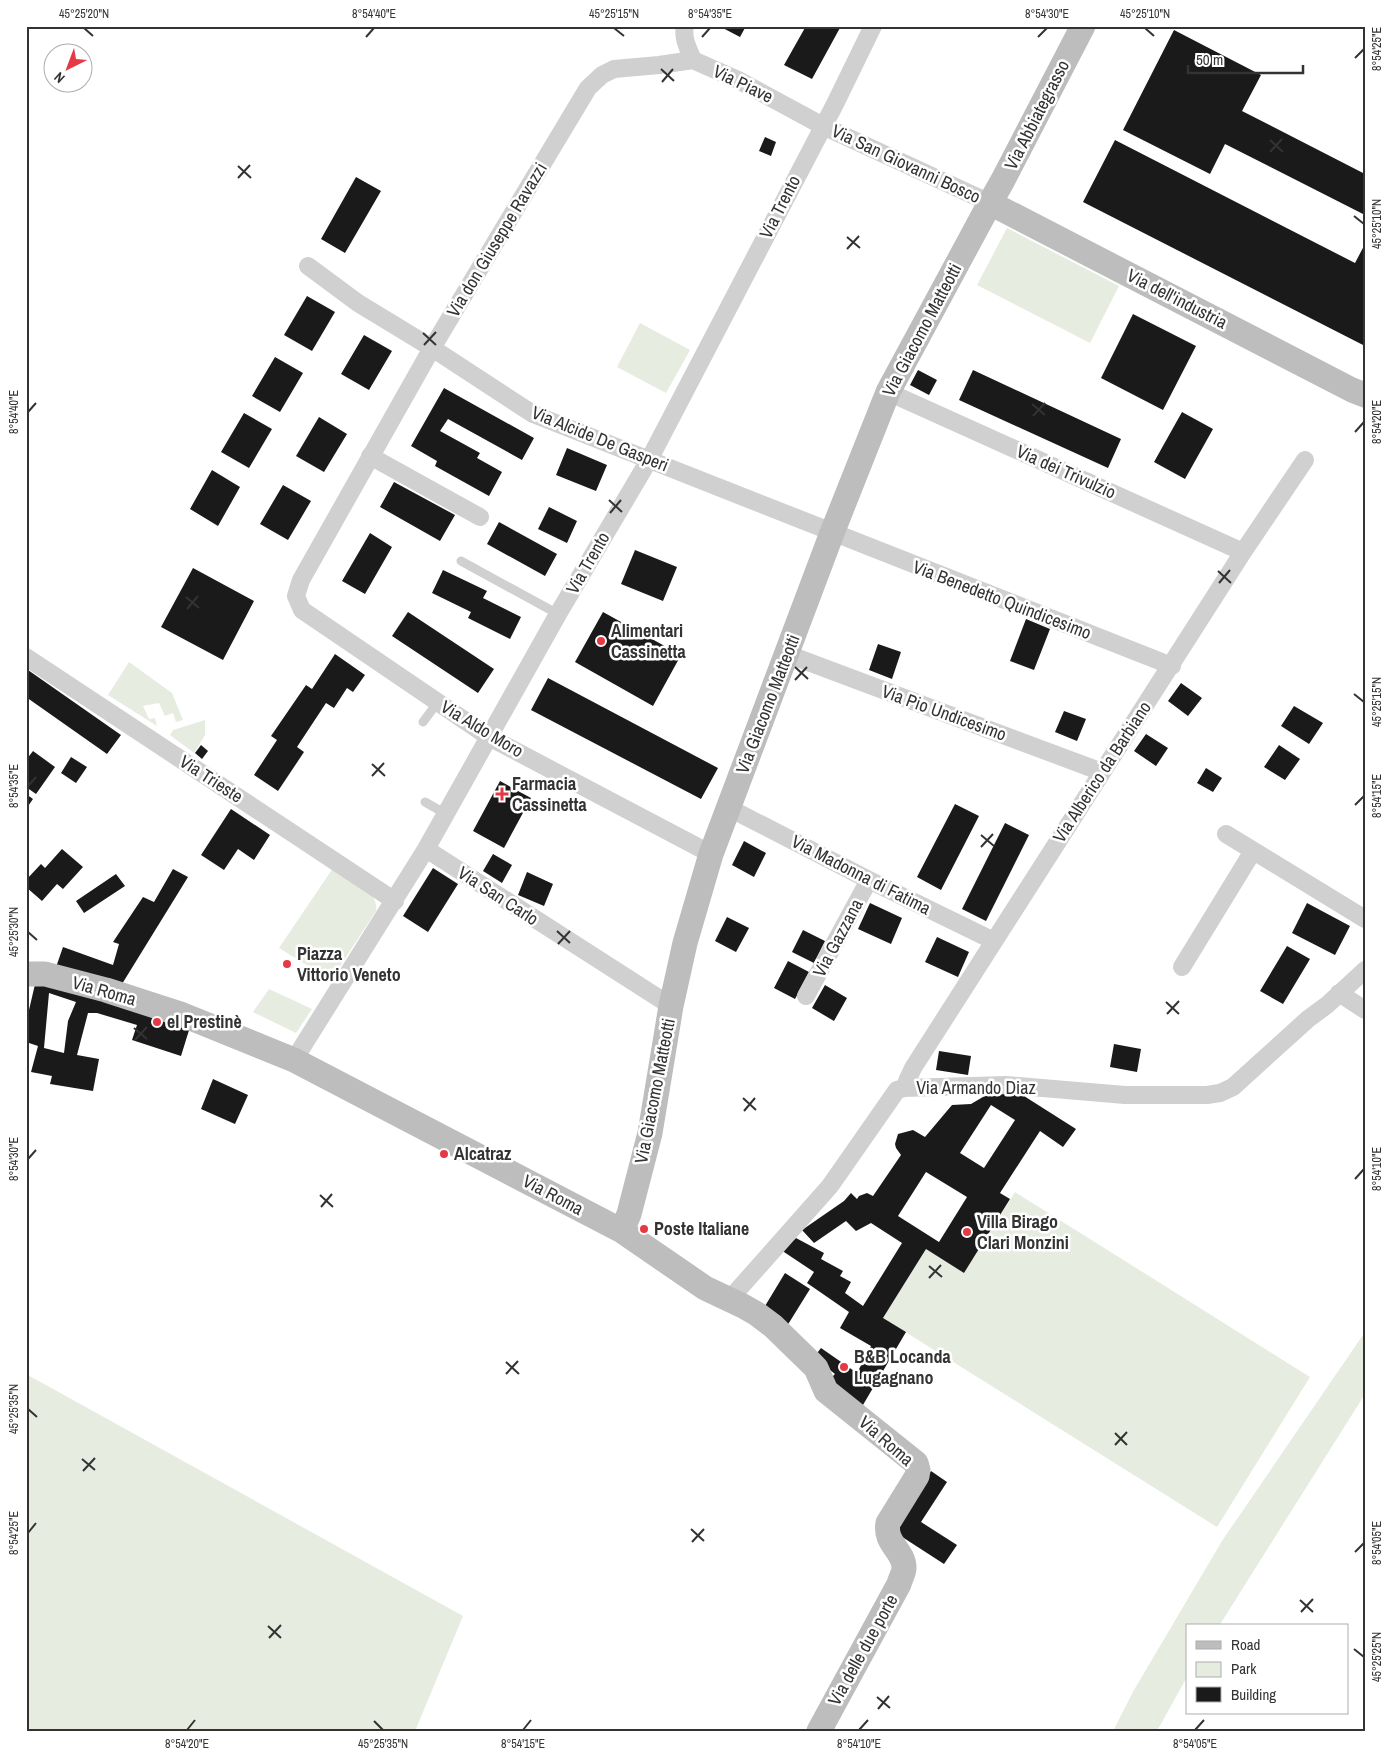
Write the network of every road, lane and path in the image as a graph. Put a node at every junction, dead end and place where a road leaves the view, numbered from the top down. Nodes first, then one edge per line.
1 (684, 26) edge
2 (873, 26) edge
3 (1083, 26) edge
4 (693, 60) junction
5 (823, 126) junction
6 (990, 202) junction
7 (308, 266) dead end
8 (432, 348) junction
9 (888, 392) junction
10 (1365, 395) edge
11 (370, 456) junction
12 (649, 460) junction
13 (1305, 460) dead end
14 (480, 517) dead end
15 (832, 533) junction
16 (1243, 552) junction
17 (461, 561) dead end
18 (292, 599) joint
19 (558, 614) junction
20 (787, 654) junction
21 (26, 657) edge
22 (1172, 666) junction
23 (438, 702) junction
24 (424, 722) dead end
25 (489, 736) junction
26 (1102, 772) junction
27 (424, 802) dead end
28 (729, 808) junction
29 (446, 814) junction
30 (1226, 834) dead end
31 (426, 849) junction
32 (1253, 851) junction
33 (711, 854) junction
34 (869, 880) junction
35 (395, 901) junction
36 (1365, 919) edge
37 (994, 941) junction
38 (1182, 967) dead end
39 (1365, 970) edge
40 (29, 976) edge
41 (1339, 993) junction
42 (806, 996) dead end
43 (671, 1006) junction
44 (1365, 1010) edge
45 (294, 1060) junction
46 (906, 1088) junction
47 (622, 1231) junction
48 (729, 1300) junction
49 (904, 1568) joint
50 (819, 1731) edge

1 - 4 street, Via Piave
2 - 5 street, Via Trento
3 - 6 street, Via Abbiategrasso
4 - 5 street, Via Piave
4 - 8 street, Via don Giuseppe Ravazzi
5 - 6 street, Via San Giovanni Bosco
5 - 12 street, Via Trento
6 - 9 street, Via Giacomo Matteotti
6 - 10 street, Via dell'industria
7 - 8 street, Via Alcide De Gasperi
8 - 11 street, Via don Giuseppe Ravazzi
8 - 12 street, Via Alcide De Gasperi
9 - 15 street, Via Giacomo Matteotti
9 - 16 street, Via dei Trivulzio
11 - 14 street
11 - 18 street, Via don Giuseppe Ravazzi
12 - 15 street, Via Alcide De Gasperi
12 - 19 street, Via Trento
13 - 16 street, Via Alberico da Barbiano
15 - 20 street, Via Giacomo Matteotti
15 - 22 street, Via Benedetto Quindicesimo
16 - 22 street, Via Alberico da Barbiano
17 - 19 lane
18 - 23 street, Via Aldo Moro
19 - 25 street, Via Trento
20 - 26 street, Via Pio Undicesimo
20 - 28 street, Via Giacomo Matteotti
21 - 35 street, Via Trieste
22 - 26 street, Via Alberico da Barbiano
23 - 24 lane
23 - 25 street, Via Aldo Moro
25 - 29 street, Via Trento
25 - 33 street, Via Aldo Moro
26 - 37 street, Via Alberico da Barbiano
27 - 29 lane
28 - 33 street, Via Giacomo Matteotti
28 - 34 street, Via Madonna di Fatima
29 - 31 street, Via Trento
30 - 32 street
31 - 35 street, Via Trento
31 - 43 street, Via San Carlo
32 - 36 street
32 - 38 street
33 - 43 street, Via Giacomo Matteotti
34 - 37 street, Via Madonna di Fatima
34 - 42 street, Via Gazzana
35 - 45 street, Via Trento
37 - 46 street, Via Alberico da Barbiano
39 - 41 street
40 - 45 street, Via Roma
41 - 44 street
41 - 46 street, Via Armando Diaz
43 - 47 street, Via Giacomo Matteotti
45 - 47 street, Via Roma
46 - 48 street, Via Armando Diaz
47 - 48 street, Via Roma
48 - 49 street, Via Roma
49 - 50 street, Via delle due porte

